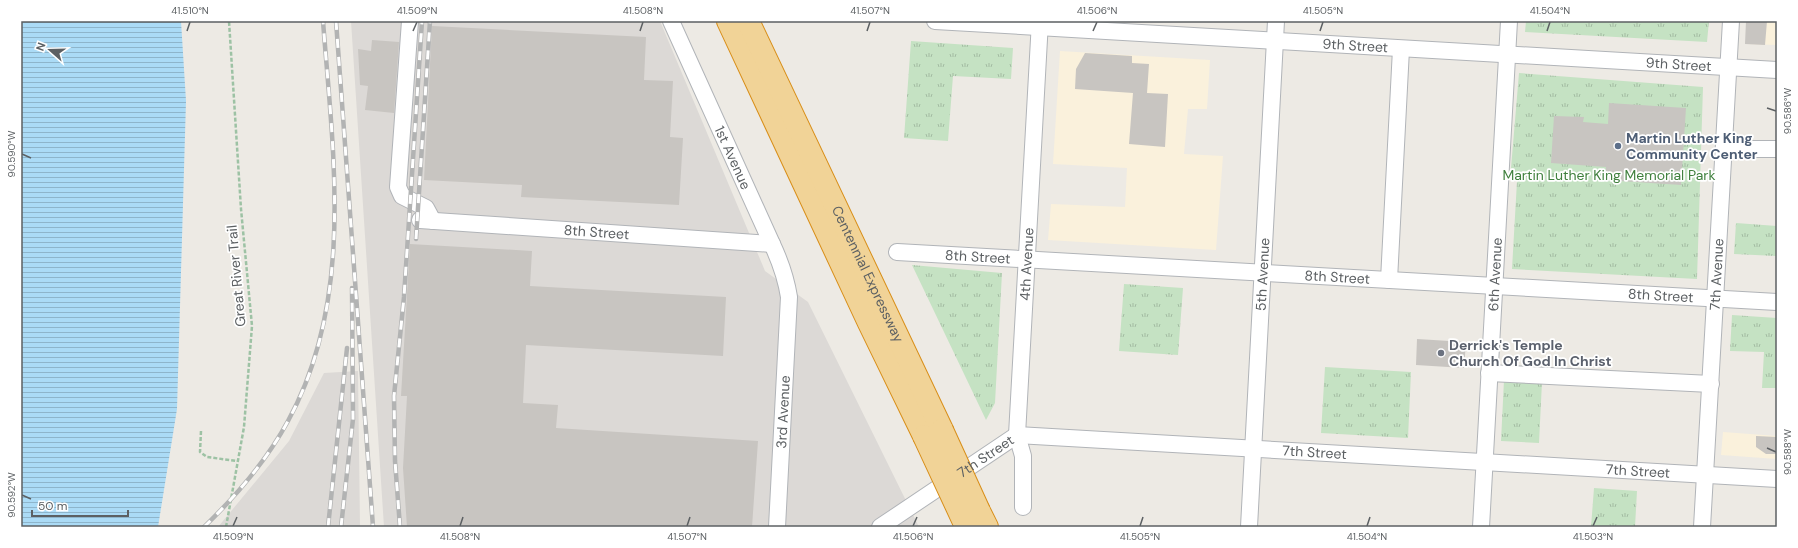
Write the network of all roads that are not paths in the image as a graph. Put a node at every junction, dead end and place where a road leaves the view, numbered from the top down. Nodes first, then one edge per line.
1 (410, 21) edge
2 (671, 21) edge
3 (728, 21) edge
4 (748, 21) edge
5 (935, 21) edge
6 (1276, 21) edge
7 (1509, 21) edge
8 (1731, 21) edge
9 (1040, 25) edge
10 (1275, 42) junction
11 (1401, 49) junction
12 (1507, 55) junction
13 (1729, 67) junction
14 (1777, 70) edge
15 (1724, 149) junction
16 (1777, 149) edge
17 (772, 244) junction
18 (897, 252) dead end
19 (1028, 260) junction
20 (1262, 272) junction
21 (1389, 280) junction
22 (1494, 286) junction
23 (789, 297) joint
24 (1717, 298) junction
25 (1777, 302) edge
26 (1488, 373) junction
27 (1711, 384) junction
28 (933, 433) junction
29 (1017, 436) junction
30 (1253, 448) junction
31 (1485, 463) junction
32 (1706, 474) junction
33 (1777, 478) edge
34 (1023, 507) dead end
35 (974, 522) edge
36 (777, 527) edge
37 (880, 527) edge
38 (1249, 527) edge
39 (1481, 527) edge
40 (1702, 527) edge

1 - 17 street, 8th Street
2 - 17 street, 1st Avenue
3 - 28 highway, Centennial Expressway
4 - 28 highway, Centennial Expressway
5 - 9 street, 9th Street
6 - 10 street, 5th Avenue
7 - 12 street, 6th Avenue
8 - 13 street, 7th Avenue
9 - 10 street, 9th Street
9 - 19 street, 4th Avenue
10 - 11 street, 9th Street
10 - 20 street, 5th Avenue
11 - 12 street, 9th Street
11 - 21 street
12 - 13 street, 9th Street
12 - 22 street, 6th Avenue
13 - 14 street, 9th Street
13 - 15 street, 7th Avenue
15 - 16 street
15 - 24 street, 7th Avenue
17 - 23 street, 1st Avenue
18 - 19 street, 8th Street
19 - 20 street, 8th Street
19 - 29 street, 4th Avenue
20 - 21 street, 8th Street
20 - 30 street, 5th Avenue
21 - 22 street, 8th Street
22 - 24 street, 8th Street
22 - 26 street, 6th Avenue
23 - 36 street, 3rd Avenue
24 - 25 street, 8th Street
24 - 27 street, 7th Avenue
26 - 27 street
26 - 31 street, 6th Avenue
27 - 32 street, 7th Avenue
28 - 35 highway, Centennial Expressway, bridge
29 - 30 street, 7th Street
29 - 34 street, 4th Avenue
29 - 37 street, 7th Street
30 - 31 street, 7th Street
30 - 38 street, 5th Avenue
31 - 32 street, 7th Street
31 - 39 street, 6th Avenue
32 - 33 street, 7th Street
32 - 40 street, 7th Avenue

